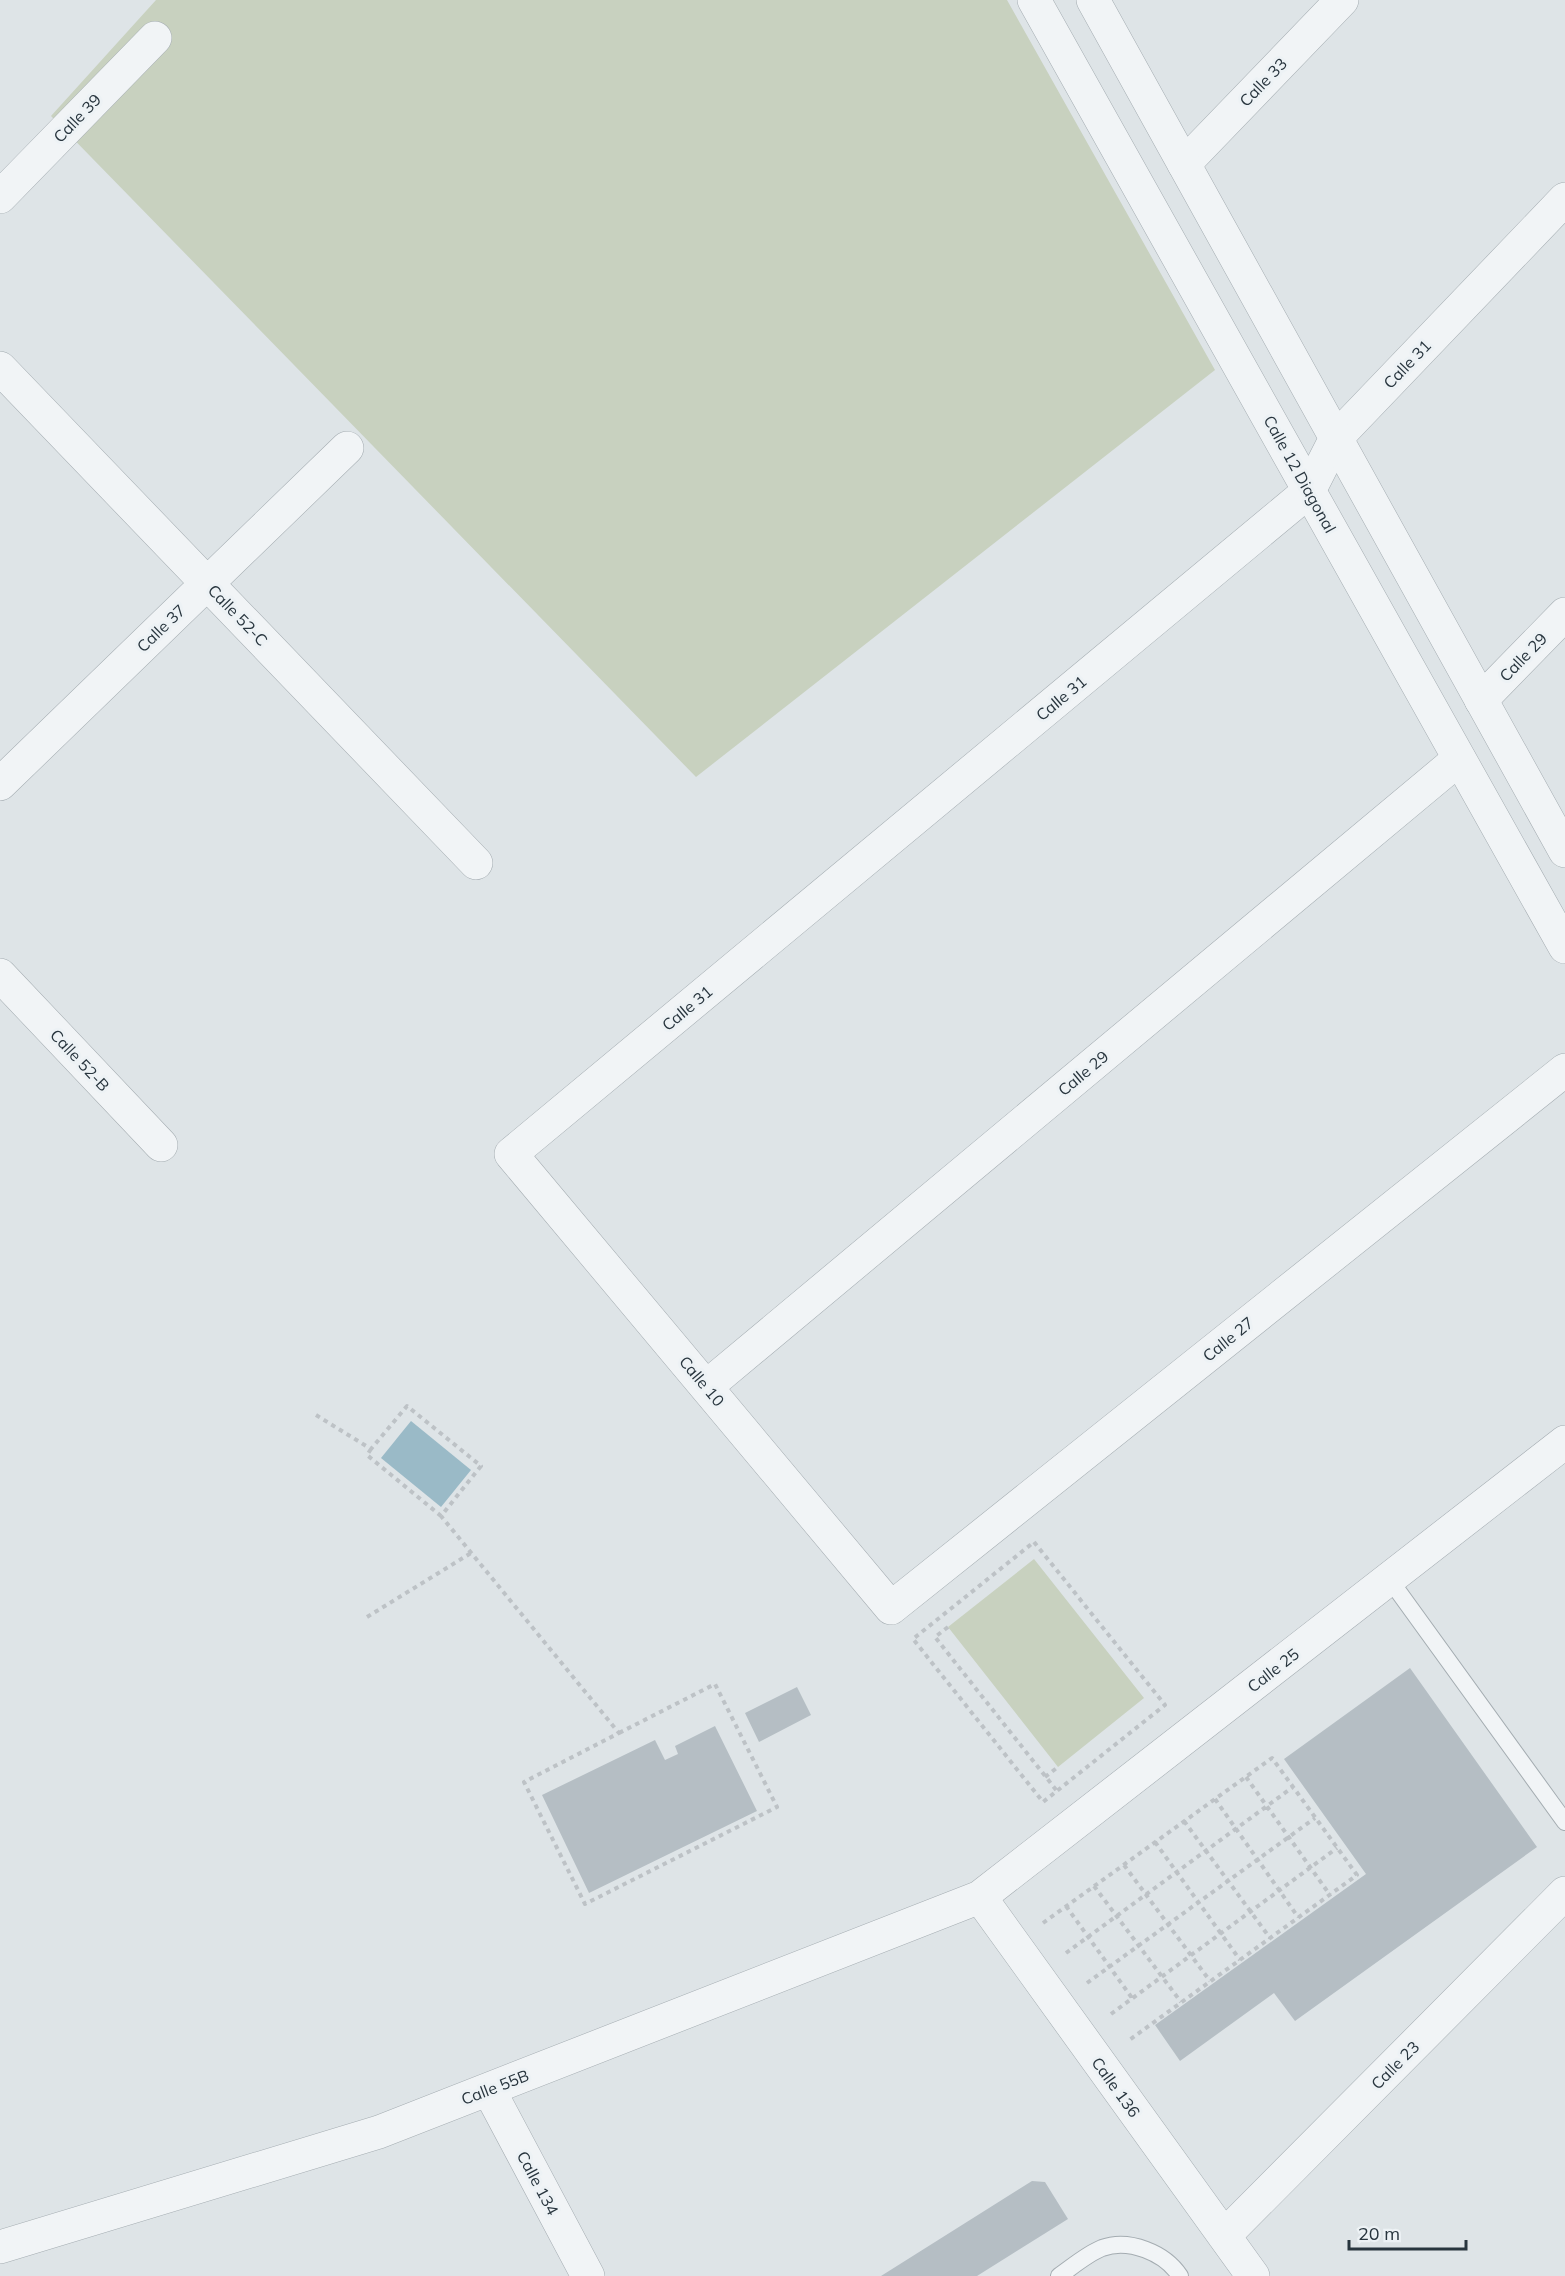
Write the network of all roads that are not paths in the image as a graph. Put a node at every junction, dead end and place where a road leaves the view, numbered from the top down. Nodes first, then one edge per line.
1 (1034, 0) edge
2 (1093, 0) edge
3 (1341, 0) edge
4 (155, 38) dead end
5 (1184, 164) junction
6 (0, 197) edge
7 (1565, 199) edge
8 (0, 368) edge
9 (1336, 438) junction
10 (347, 448) dead end
11 (1309, 491) junction
12 (207, 583) junction
13 (1565, 614) edge
14 (1481, 700) junction
15 (1459, 759) junction
16 (0, 784) edge
17 (1565, 850) edge
18 (476, 863) dead end
19 (1565, 947) edge
20 (0, 975) edge
21 (1565, 1070) edge
22 (161, 1145) dead end
23 (511, 1154) joint
24 (706, 1387) junction
25 (1565, 1442) edge
26 (1390, 1580) junction
27 (891, 1608) joint
28 (1565, 1822) edge
29 (1565, 1893) edge
30 (980, 1897) junction
31 (489, 2090) junction
32 (1224, 2236) junction
33 (0, 2247) edge
34 (588, 2276) edge
35 (1059, 2276) edge
36 (1180, 2276) edge
37 (1253, 2276) edge

1 - 11 street, Calle 12 Diagonal
2 - 5 street
3 - 5 street, Calle 33
4 - 6 street, Calle 39
5 - 9 street
7 - 9 street, Calle 31
8 - 12 street, Calle 52-C
9 - 11 street, Calle 31
9 - 14 street
10 - 12 street, Calle 37
11 - 15 street, Calle 12 Diagonal
11 - 23 street, Calle 31
12 - 16 street, Calle 37
12 - 18 street, Calle 52-C
13 - 14 street, Calle 29
14 - 17 street
15 - 19 street, Calle 12 Diagonal
15 - 24 street, Calle 29
20 - 22 street, Calle 52-B
21 - 27 street, Calle 27
23 - 24 street, Calle 10
24 - 27 street, Calle 10
25 - 26 street, Calle 25
26 - 28 lane
26 - 30 street, Calle 25
29 - 32 street, Calle 23
30 - 31 street, Calle 55B
30 - 32 street, Calle 136
31 - 33 street, Calle 55B
31 - 34 street, Calle 134
32 - 37 street, Calle 136
35 - 36 lane

